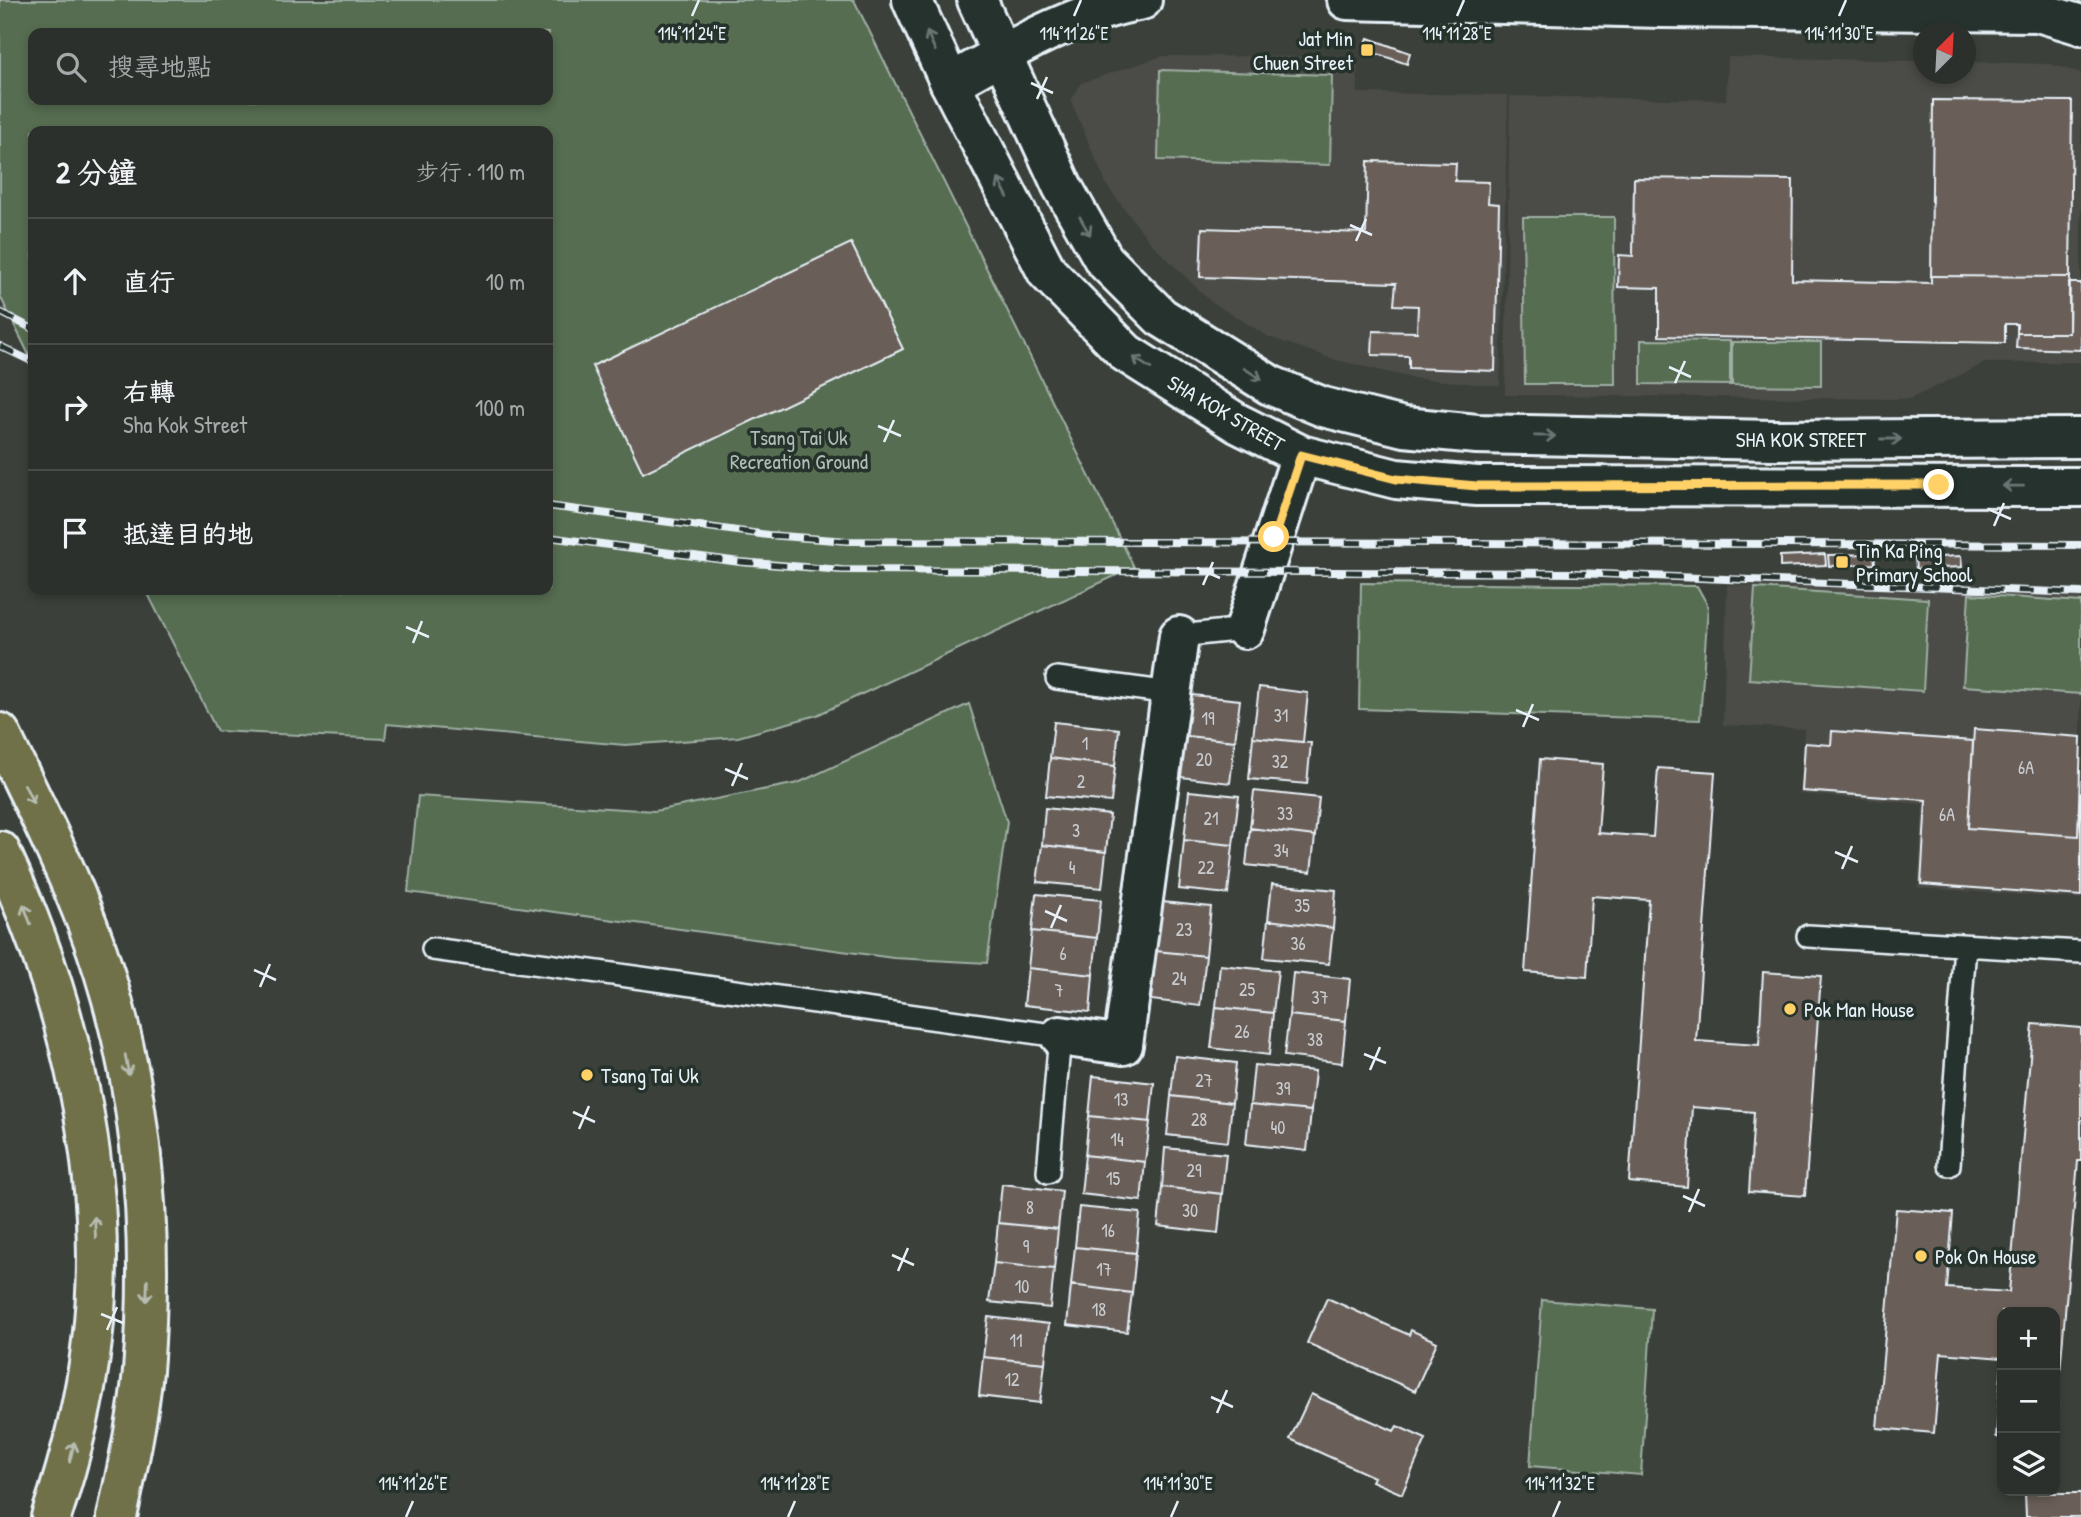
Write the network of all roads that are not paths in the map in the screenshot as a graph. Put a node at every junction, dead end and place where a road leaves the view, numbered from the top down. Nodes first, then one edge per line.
1 (912, 0) edge
2 (977, 0) edge
3 (1142, 0) edge
4 (1347, 0) edge
5 (2081, 25) edge
6 (1002, 55) junction
7 (950, 83) junction
8 (2081, 438) edge
9 (1301, 455) junction
10 (2081, 487) edge
11 (1245, 629) joint
12 (1179, 636) joint
13 (1057, 678) dead end
14 (1171, 693) junction
15 (0, 733) edge
16 (0, 851) edge
17 (1808, 936) dead end
18 (1965, 946) junction
19 (433, 949) dead end
20 (2081, 951) edge
21 (1060, 1036) junction
22 (1949, 1165) dead end
23 (1048, 1172) dead end
24 (51, 1517) edge
25 (117, 1517) edge

7 -> 1 main road, SHA KOK STREET
2 - 6 main road, SHA KOK STREET
3 - 6 main road
4 - 5 main road
6 - 7 main road
6 -> 8 main road, SHA KOK STREET
9 -> 7 main road, SHA KOK STREET
10 -> 9 main road, SHA KOK STREET
9 - 11 main road
11 - 12 lane
12 - 14 main road
13 - 14 lane
14 - 21 main road
15 -> 25 main road
24 -> 16 main road
17 - 18 lane
18 - 20 lane
18 - 22 lane
19 - 21 lane
21 - 23 lane

